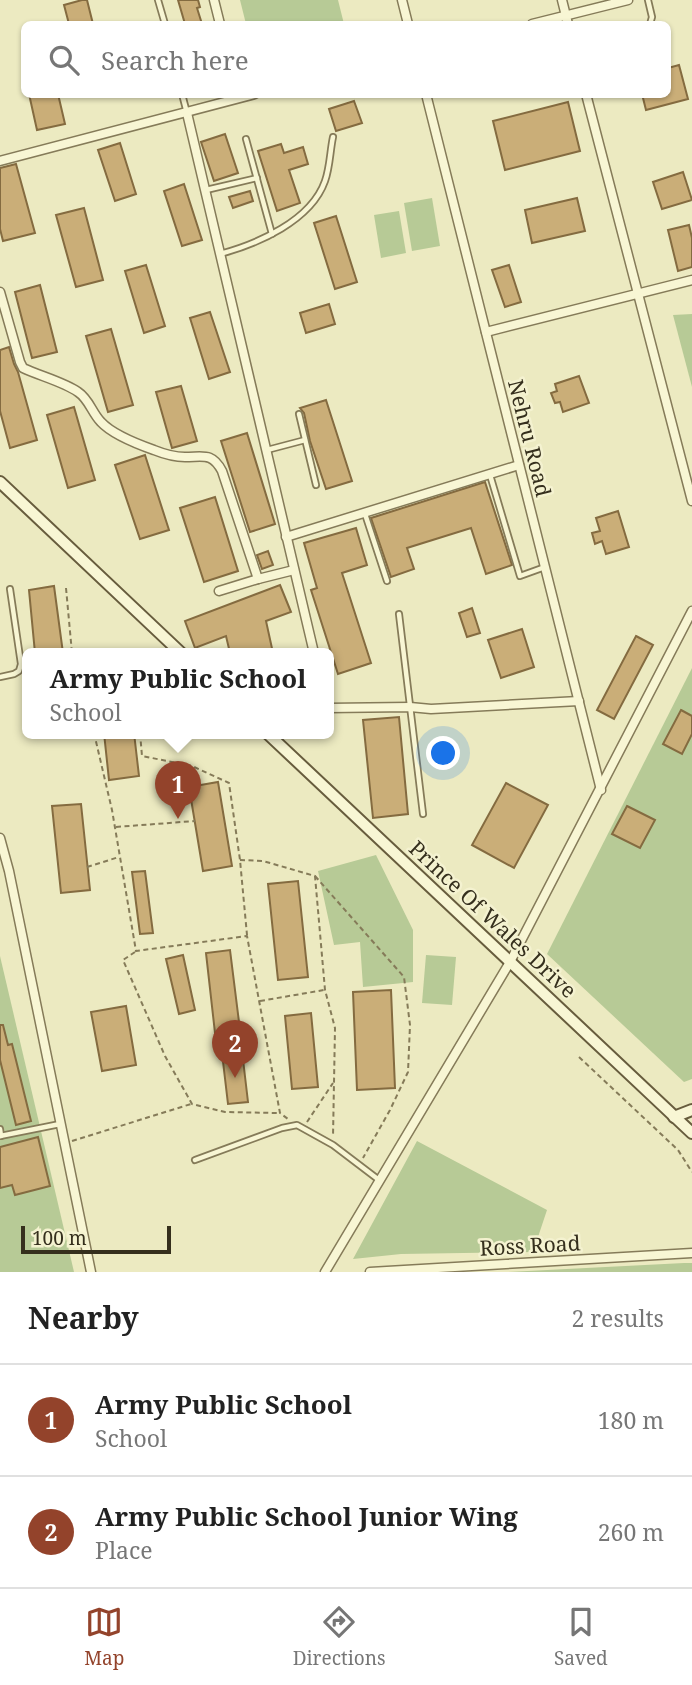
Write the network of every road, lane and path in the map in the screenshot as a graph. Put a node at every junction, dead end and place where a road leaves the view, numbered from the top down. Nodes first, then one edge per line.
1 (158, 0) edge
2 (214, 0) edge
3 (402, 0) edge
4 (562, 0) edge
5 (628, 0) edge
6 (648, 0) edge
7 (567, 20) edge
8 (164, 21) edge
9 (219, 21) edge
10 (407, 21) edge
11 (651, 21) edge
12 (183, 98) edge
13 (235, 98) edge
14 (427, 98) edge
15 (587, 98) edge
16 (187, 113) junction
17 (333, 137) dead end
18 (246, 139) dead end
19 (0, 161) edge
20 (257, 178) junction
21 (205, 190) junction
22 (272, 234) junction
23 (219, 254) junction
24 (692, 280) edge
25 (0, 292) edge
26 (637, 294) junction
27 (486, 332) junction
28 (299, 414) dead end
29 (305, 440) junction
30 (266, 450) junction
31 (519, 465) junction
32 (490, 474) junction
33 (0, 482) edge
34 (316, 485) dead end
35 (692, 501) edge
36 (365, 513) junction
37 (286, 537) junction
38 (545, 567) junction
39 (294, 570) junction
40 (258, 579) junction
41 (387, 582) dead end
42 (66, 588) dead end
43 (10, 589) dead end
44 (219, 591) dead end
45 (692, 611) edge
46 (399, 614) dead end
47 (72, 648) edge
48 (176, 648) edge
49 (313, 648) edge
50 (0, 677) edge
51 (579, 701) junction
52 (410, 707) junction
53 (334, 708) edge
54 (95, 739) edge
55 (141, 739) edge
56 (273, 739) edge
57 (601, 790) junction
58 (423, 814) dead end
59 (195, 821) dead end
60 (115, 827) junction
61 (0, 838) edge
62 (120, 857) junction
63 (240, 860) junction
64 (87, 867) dead end
65 (4, 872) edge
66 (315, 876) junction
67 (247, 936) junction
68 (136, 951) junction
69 (510, 962) junction
70 (326, 990) junction
71 (259, 1002) junction
72 (579, 1057) dead end
73 (334, 1081) junction
74 (192, 1104) junction
75 (692, 1110) edge
76 (280, 1113) junction
77 (674, 1117) junction
78 (61, 1124) junction
79 (300, 1127) junction
80 (0, 1129) edge
81 (692, 1133) edge
82 (1, 1136) edge
83 (65, 1143) junction
84 (333, 1145) junction
85 (195, 1160) dead end
86 (359, 1165) junction
87 (692, 1172) edge
88 (380, 1181) junction
89 (692, 1253) edge
90 (91, 1272) edge
91 (325, 1272) edge
92 (370, 1272) edge

1 - 8 lane
2 - 9 street
3 - 10 street
4 - 7 street
5 - 7 street
6 - 11 lane
12 - 16 lane
13 - 16 street
14 - 27 street, Nehru Road
15 - 26 street
16 - 19 street
16 - 21 street
17 - 22 lane
18 - 20 lane
20 - 21 lane
20 - 22 lane
21 - 23 street
22 - 23 lane
23 - 30 street
24 - 26 street
25 - 40 street
26 - 27 street
26 - 35 street
27 - 31 street, Nehru Road
28 - 29 lane
29 - 30 lane
29 - 34 lane
30 - 37 street
31 - 32 street
31 - 38 street, Nehru Road
32 - 36 street
32 - 38 lane
33 - 48 main road
36 - 37 street
36 - 41 lane
37 - 39 street
38 - 51 street, Nehru Road
39 - 40 street
39 - 49 street
40 - 44 street
42 - 47 path
43 - 50 lane
45 - 57 street
46 - 52 lane
51 - 52 street
51 - 57 street, Nehru Road
52 - 53 street
52 - 58 lane
54 - 60 path
55 - 63 path
56 - 69 main road, Prince Of Wales Drive
57 - 69 street
59 - 60 path
60 - 62 path
61 - 65 street
62 - 64 path
62 - 68 path
63 - 66 path
63 - 67 path
65 - 78 street
66 - 70 path
66 - 86 path
67 - 68 path
67 - 71 path
68 - 74 path
69 - 77 main road, Prince Of Wales Drive
69 - 88 street
70 - 71 path
70 - 73 path
71 - 76 path
72 - 87 path
73 - 79 path
73 - 84 path
74 - 76 path
74 - 83 path
75 - 77 main road
76 - 79 path
77 - 81 main road, Prince Of Wales Drive
78 - 82 lane
78 - 83 street
79 - 84 lane
79 - 85 lane
80 - 82 lane
83 - 90 street
84 - 86 lane
86 - 88 lane
88 - 91 street
89 - 92 street, Ross Road

